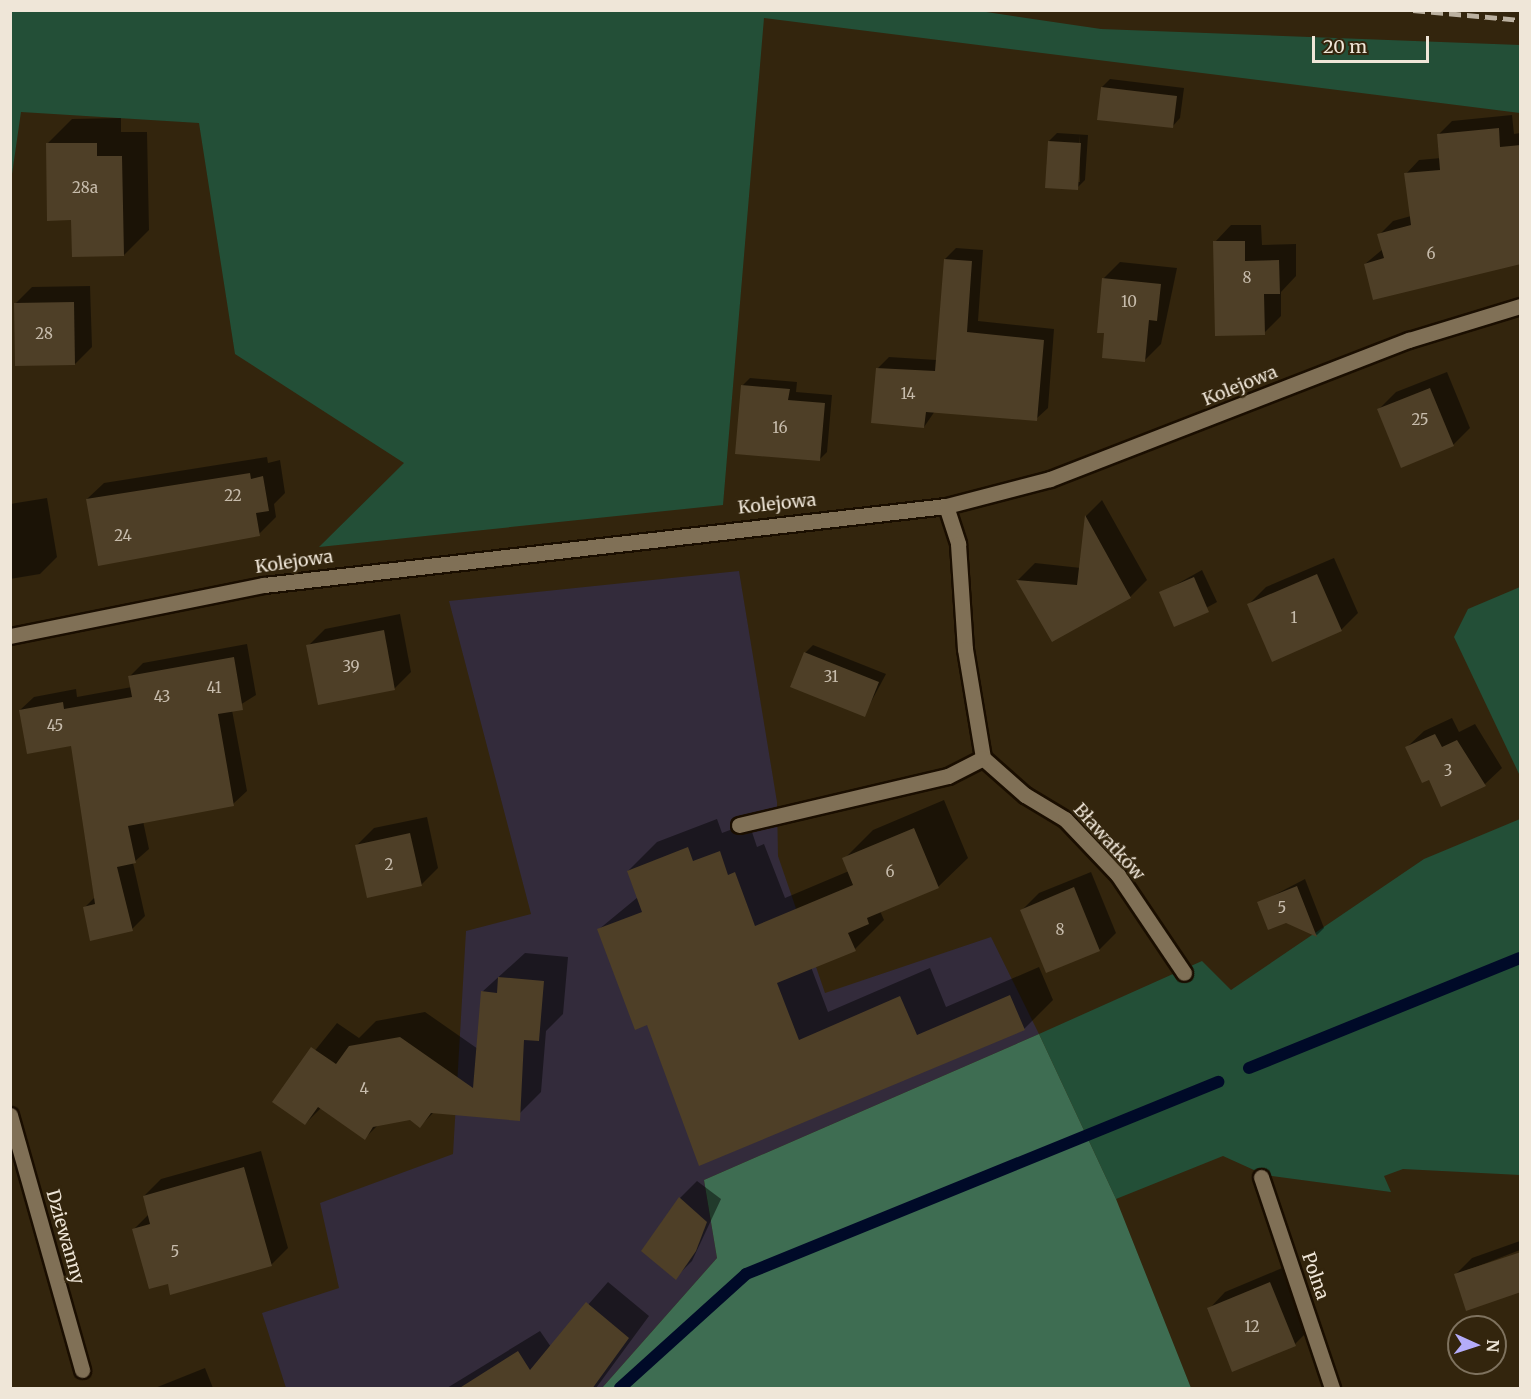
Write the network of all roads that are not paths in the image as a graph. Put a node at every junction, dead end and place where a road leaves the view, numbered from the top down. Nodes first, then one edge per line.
1 (1521, 306) edge
2 (946, 506) junction
3 (10, 636) edge
4 (983, 759) junction
5 (739, 825) dead end
6 (1185, 973) dead end
7 (10, 1115) edge
8 (1261, 1177) dead end
9 (82, 1370) dead end
10 (1332, 1389) edge

1 - 2 street, Kolejowa
2 - 3 street, Kolejowa
2 - 4 street
4 - 5 street
4 - 6 street, Bławatków
7 - 9 street, Dziewanny
8 - 10 street, Polna

